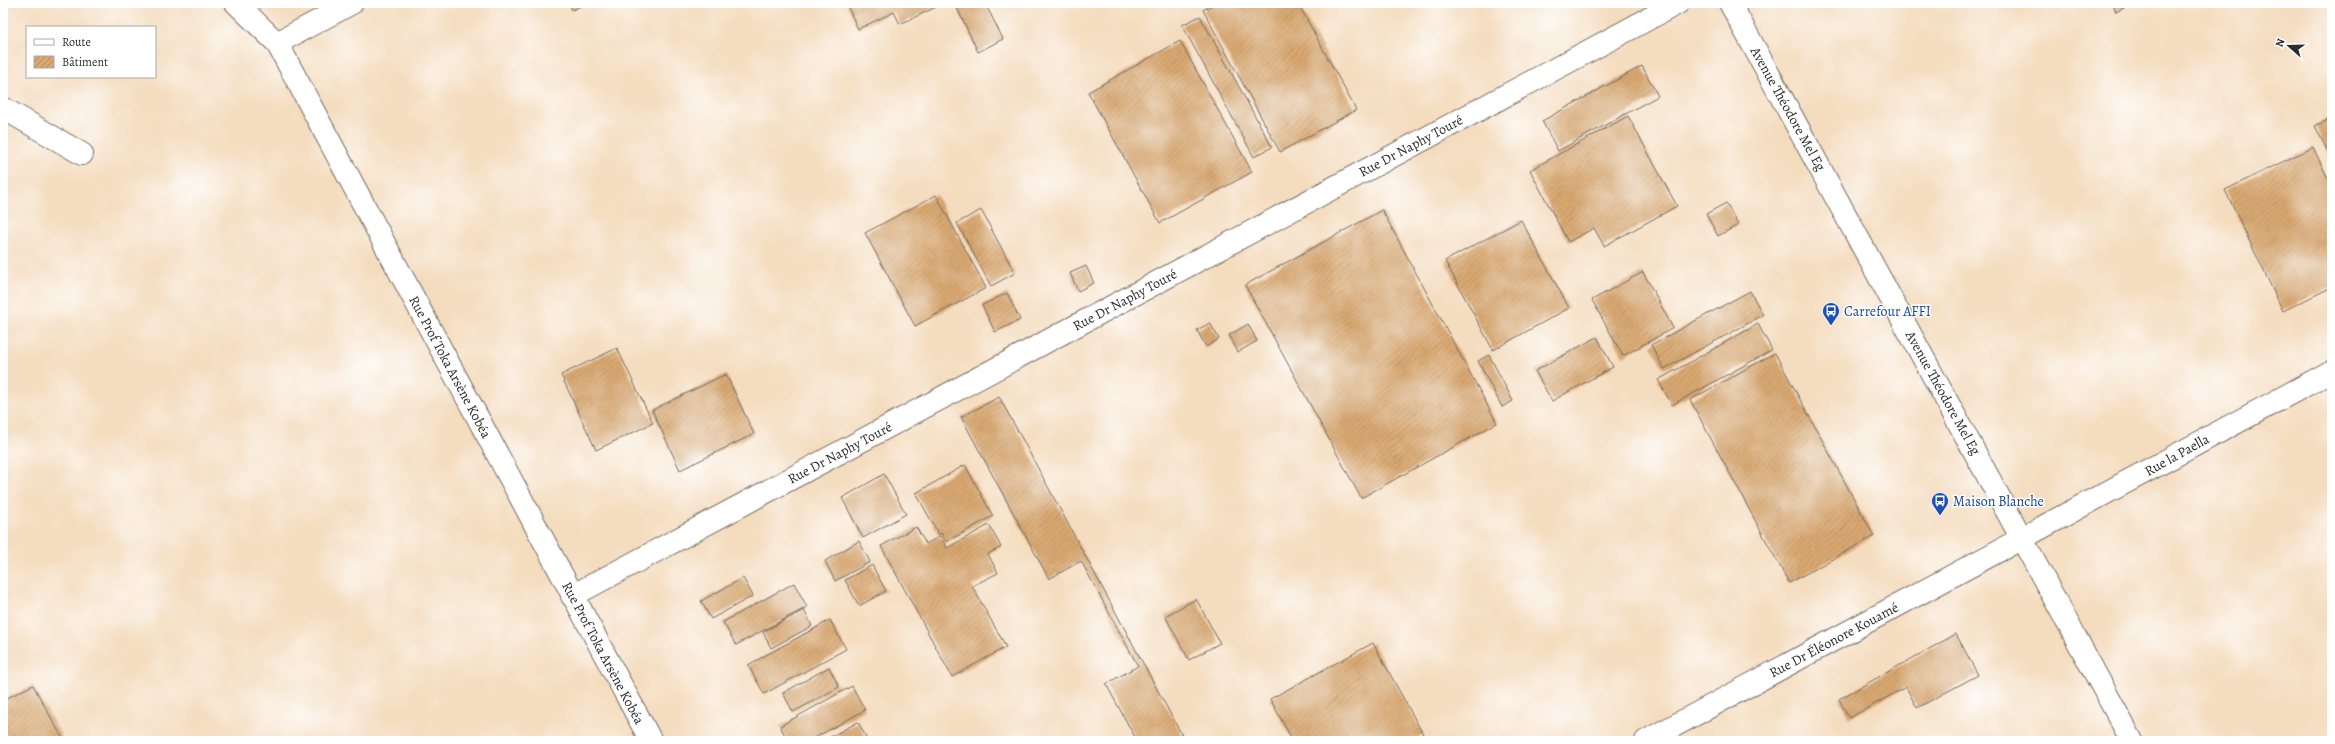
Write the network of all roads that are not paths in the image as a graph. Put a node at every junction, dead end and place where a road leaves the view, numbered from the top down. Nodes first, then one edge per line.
1 (236, 3) edge
2 (352, 3) edge
3 (1678, 3) edge
4 (1730, 3) edge
5 (277, 43) junction
6 (3, 108) edge
7 (82, 154) dead end
8 (2332, 371) edge
9 (2022, 539) junction
10 (572, 596) junction
11 (651, 741) edge
12 (1646, 741) edge
13 (2132, 741) edge

1 - 5 street, Rue Prof Toka Arsène Kobéa
2 - 5 street
3 - 10 street, Rue Dr Naphy Touré
4 - 9 street, Avenue Théodore Mel Eg
5 - 10 street, Rue Prof Toka Arsène Kobéa
6 - 7 street
8 - 9 street, Rue la Paella
9 - 12 street, Rue Dr Éléonore Kouamé
9 - 13 street, Avenue Théodore Mel Eg
10 - 11 street, Rue Prof Toka Arsène Kobéa

